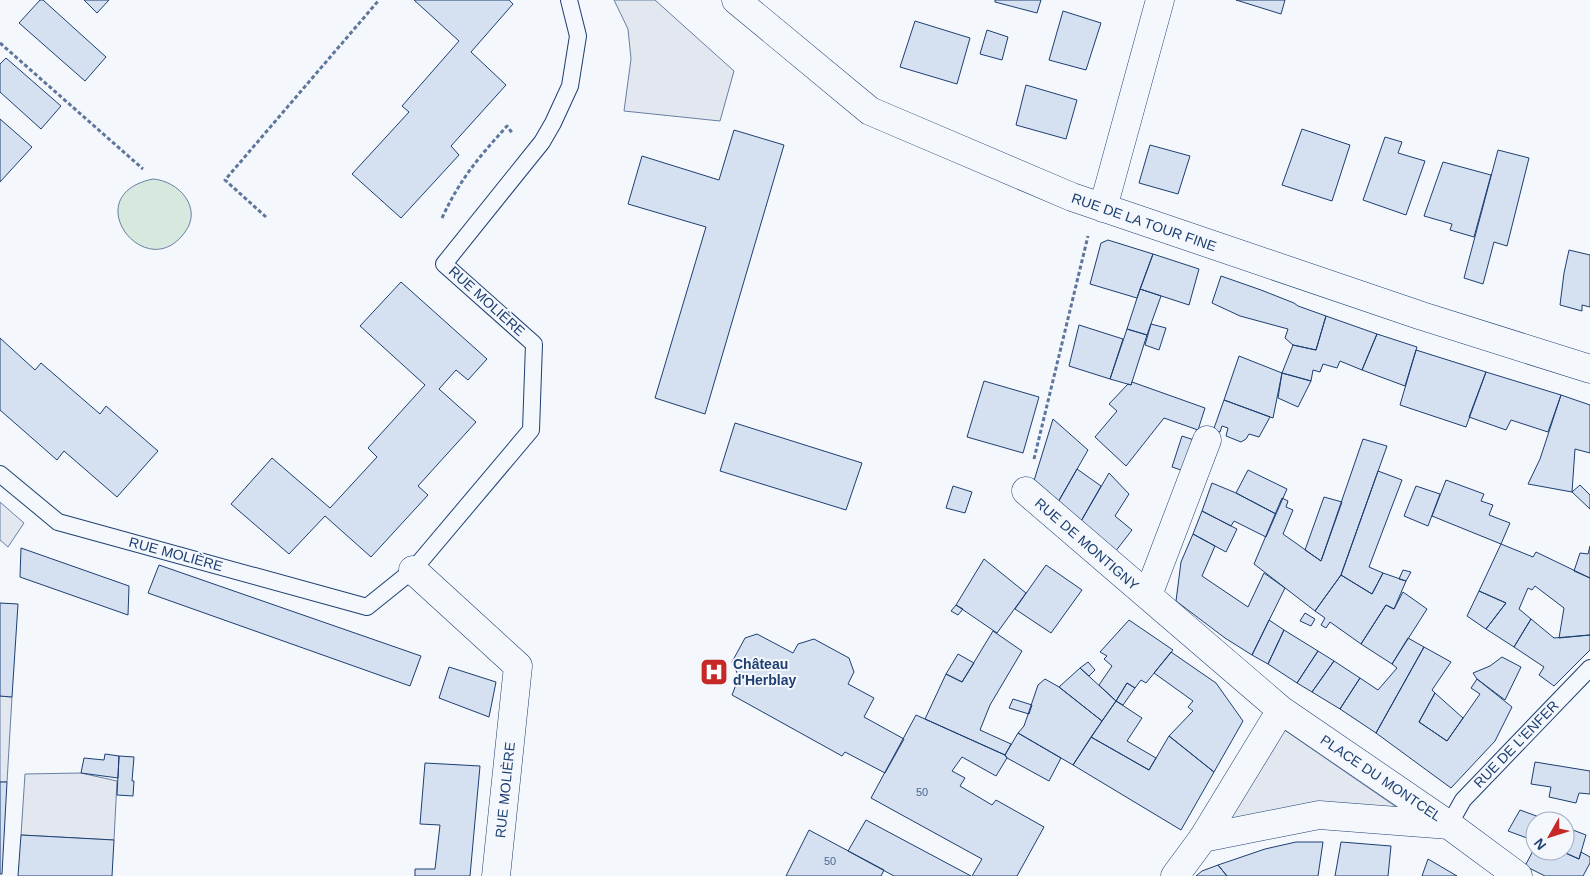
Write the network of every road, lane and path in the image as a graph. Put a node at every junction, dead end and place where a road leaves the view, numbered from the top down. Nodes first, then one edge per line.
1 (379, 0) edge
2 (569, 0) edge
3 (736, 0) edge
4 (1160, 0) edge
5 (0, 43) edge
6 (143, 169) dead end
7 (1103, 208) junction
8 (266, 217) dead end
9 (1590, 369) edge
10 (1207, 440) dead end
11 (0, 474) edge
12 (1026, 491) joint
13 (413, 570) junction
14 (1148, 596) junction
15 (1590, 668) edge
16 (1281, 710) junction
17 (1449, 825) junction
18 (1203, 838) junction
19 (496, 876) edge
20 (1175, 876) edge
21 (1518, 876) edge

1 - 8 path
2 - 13 lane, RUE MOLIÈRE
3 - 7 street, RUE DE LA TOUR FINE
4 - 7 street
5 - 6 path
7 - 9 street, RUE DE LA TOUR FINE
7 - 12 path, RUE DE MONTIGNY
10 - 14 street
11 - 13 lane, RUE MOLIÈRE
12 - 14 street, RUE DE MONTIGNY
13 - 19 street, RUE MOLIÈRE
14 - 16 street, RUE DE MONTIGNY
15 - 17 lane, RUE DE L'ENFER
16 - 17 street, PLACE DU MONTCEL
16 - 18 street
17 - 18 street, PLACE DU MONTCEL
17 - 21 street
18 - 20 street

